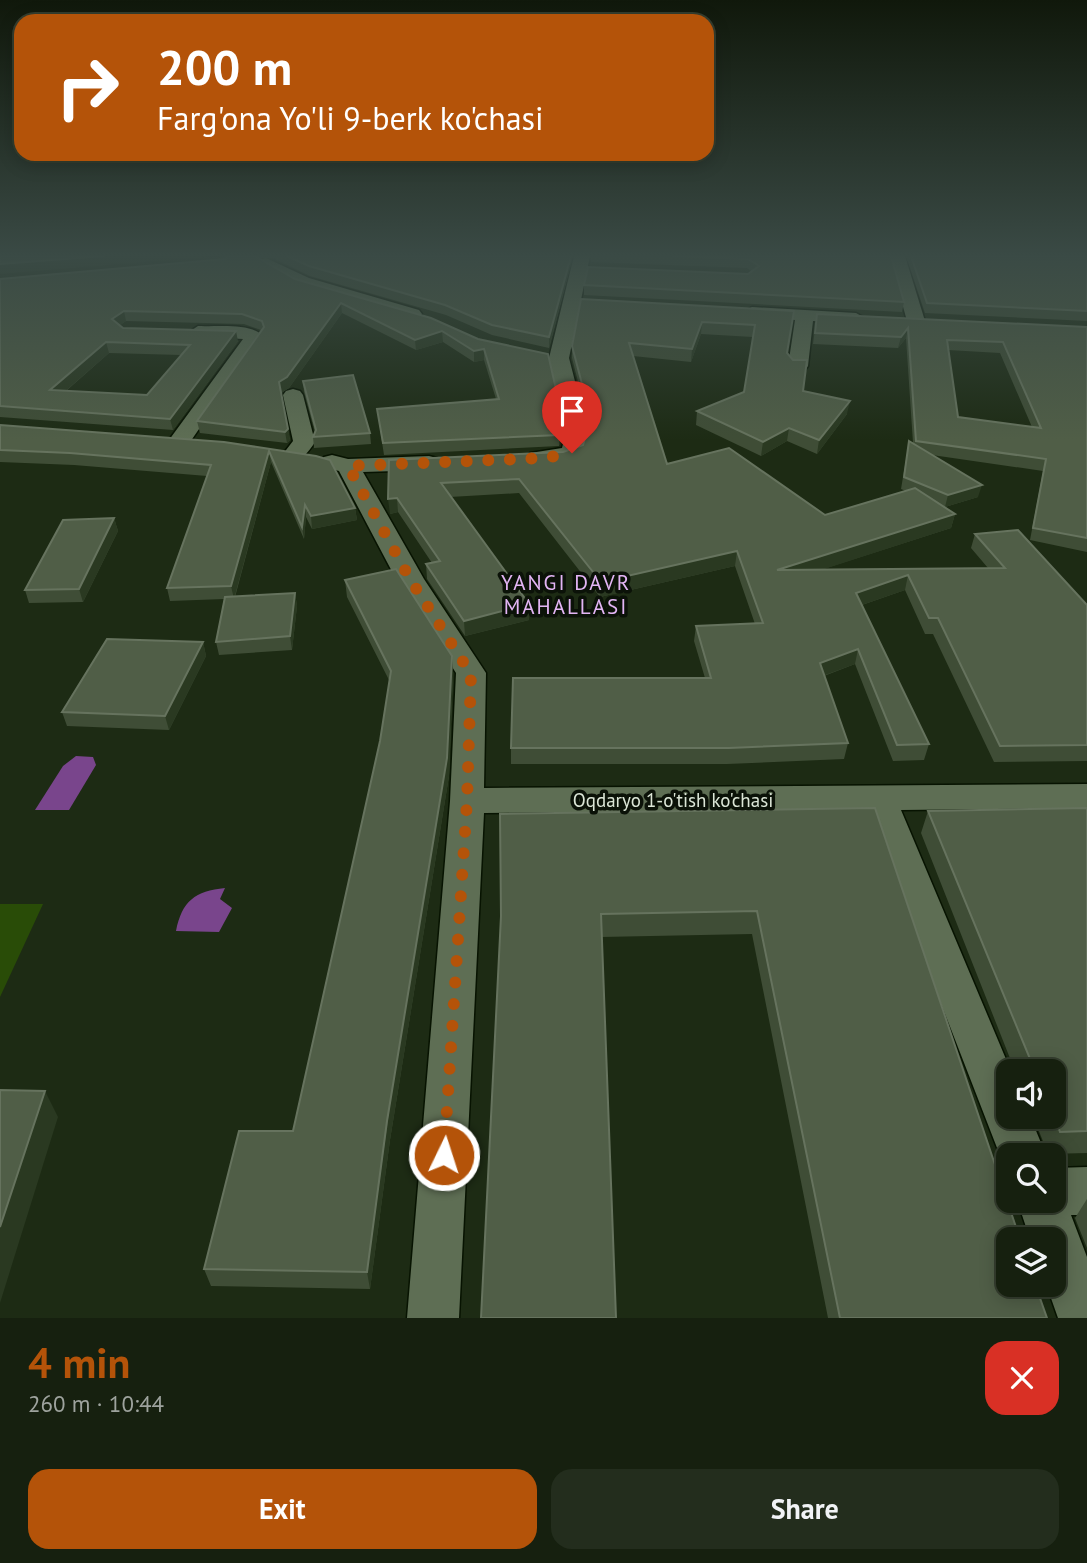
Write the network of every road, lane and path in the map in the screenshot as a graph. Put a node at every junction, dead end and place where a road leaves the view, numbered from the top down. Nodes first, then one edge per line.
1 (572, 318) edge
2 (805, 318) edge
3 (848, 318) edge
4 (915, 318) edge
5 (874, 319) edge
6 (916, 321) edge
7 (178, 331) edge
8 (536, 354) edge
9 (559, 358) junction
10 (798, 366) edge
11 (293, 396) dead end
12 (153, 438) edge
13 (180, 440) junction
14 (203, 442) edge
15 (267, 450) edge
16 (294, 454) junction
17 (519, 459) edge
18 (453, 462) edge
19 (348, 466) junction
20 (1087, 796) edge
21 (879, 799) junction
22 (467, 801) junction
23 (1018, 1143) edge
24 (1087, 1191) edge
25 (1066, 1192) edge
26 (1046, 1213) edge
27 (433, 1318) edge
28 (1084, 1318) edge

1 - 9 street
2 - 10 street
3 - 5 street
4 - 6 street
7 - 13 street
8 - 9 street
9 - 17 street
11 - 16 street
12 - 13 street
13 - 14 street
15 - 16 street
16 - 19 street
18 - 19 street
19 - 22 street
20 - 21 street, Oqdaryo 1-o'tish ko'chasi
21 - 22 street, Oqdaryo 1-o'tish ko'chasi
21 - 23 street
22 - 27 street
24 - 25 street
26 - 28 street

